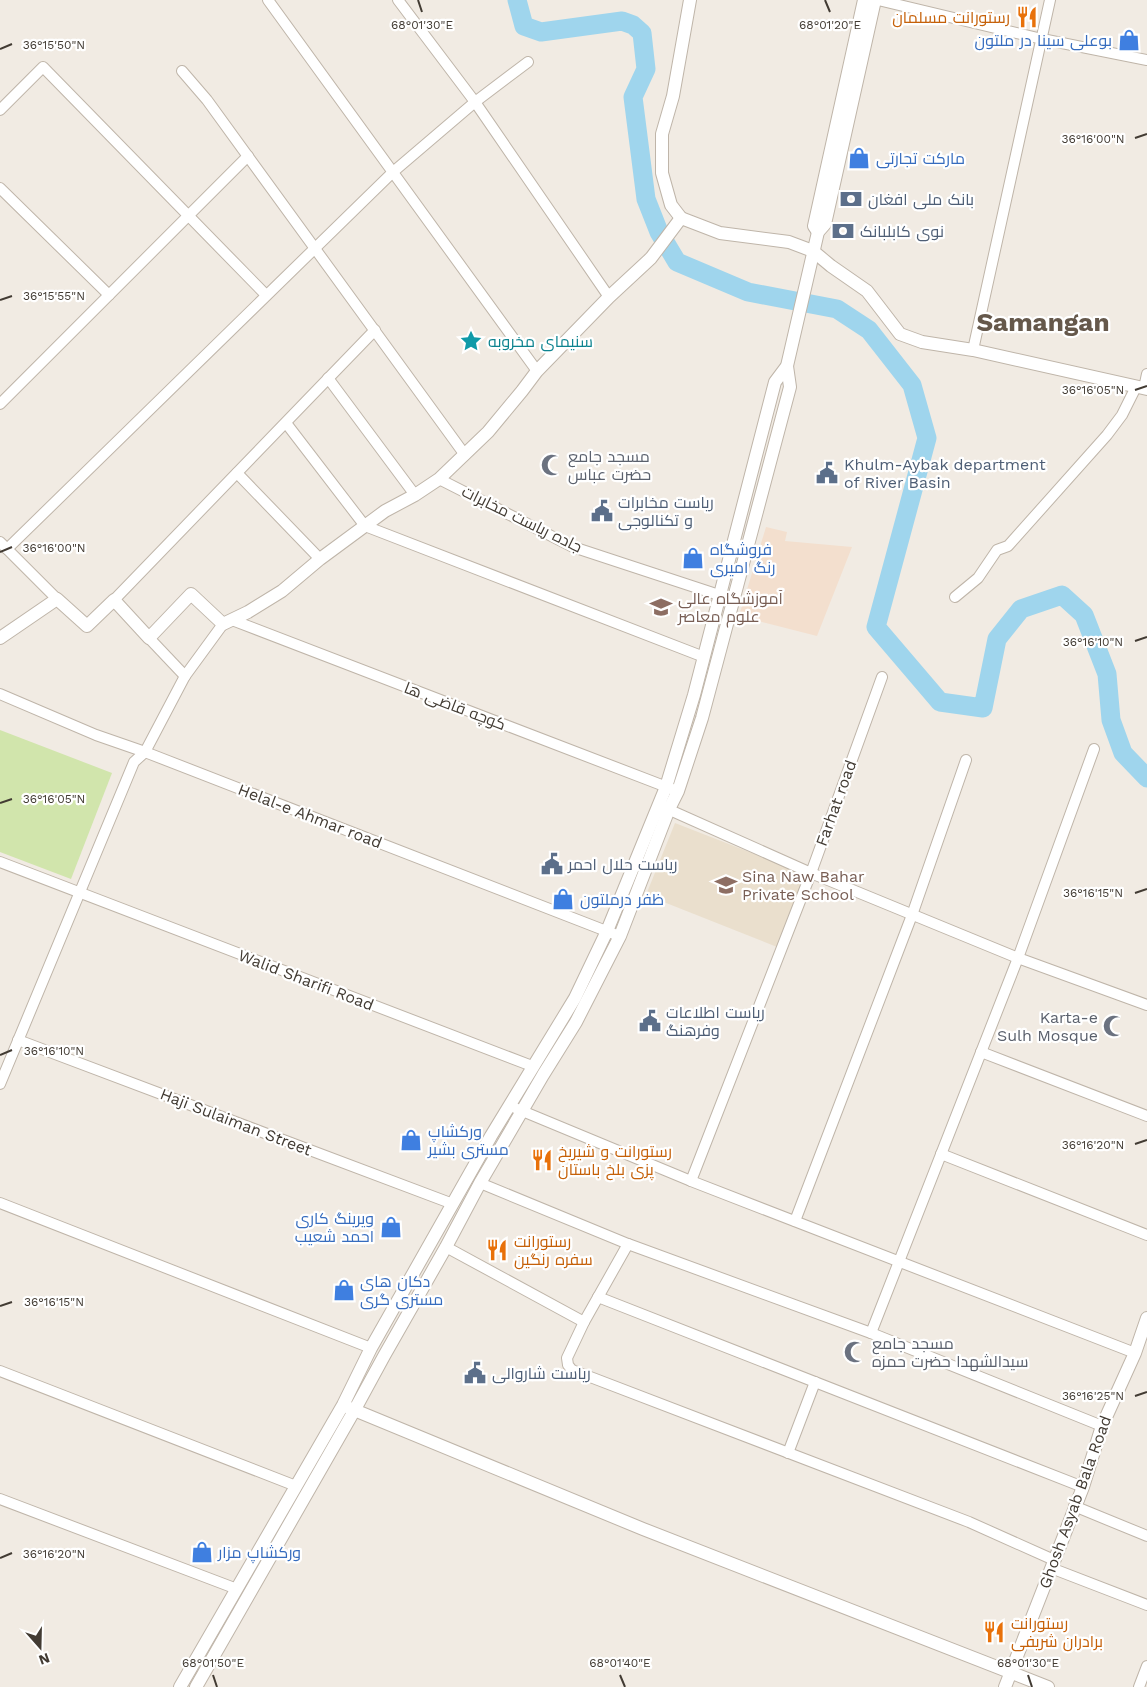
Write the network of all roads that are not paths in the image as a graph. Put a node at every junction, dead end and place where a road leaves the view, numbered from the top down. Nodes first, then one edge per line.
1 (268, 0) edge
2 (398, 0) edge
3 (690, 0) edge
4 (864, 0) edge
5 (877, 0) edge
6 (1050, 0) edge
7 (1042, 39) junction
8 (1147, 60) edge
9 (528, 62) dead end
10 (182, 71) dead end
11 (475, 102) junction
12 (0, 110) edge
13 (248, 156) junction
14 (392, 172) junction
15 (0, 188) edge
16 (188, 216) junction
17 (677, 224) junction
18 (818, 232) junction
19 (314, 247) junction
20 (812, 257) junction
21 (109, 295) junction
22 (266, 295) junction
23 (609, 297) junction
24 (375, 330) junction
25 (973, 350) junction
26 (787, 366) junction
27 (537, 371) junction
28 (1147, 374) edge
29 (328, 378) junction
30 (1142, 388) edge
31 (0, 404) edge
32 (286, 423) junction
33 (465, 454) junction
34 (237, 473) junction
35 (439, 479) junction
36 (416, 495) junction
37 (365, 526) junction
38 (3, 545) edge
39 (320, 559) junction
40 (720, 595) junction
41 (955, 597) dead end
42 (57, 599) junction
43 (114, 600) junction
44 (228, 622) junction
45 (0, 638) edge
46 (150, 638) junction
47 (704, 657) junction
48 (185, 676) junction
49 (882, 677) dead end
50 (0, 694) edge
51 (1094, 749) dead end
52 (145, 752) junction
53 (966, 760) dead end
54 (672, 789) junction
55 (664, 807) junction
56 (0, 862) edge
57 (811, 873) junction
58 (79, 893) junction
59 (912, 915) junction
60 (607, 931) junction
61 (620, 936) junction
62 (1018, 958) junction
63 (1147, 1005) edge
64 (18, 1040) junction
65 (981, 1052) junction
66 (532, 1066) junction
67 (0, 1084) edge
68 (510, 1105) junction
69 (522, 1112) junction
70 (1147, 1116) edge
71 (941, 1154) junction
72 (691, 1181) junction
73 (480, 1183) junction
74 (0, 1203) edge
75 (454, 1204) junction
76 (795, 1221) junction
77 (1147, 1235) edge
78 (628, 1244) junction
79 (446, 1247) junction
80 (900, 1262) junction
81 (598, 1297) junction
82 (1147, 1318) edge
83 (584, 1322) junction
84 (871, 1333) junction
85 (371, 1348) junction
86 (1135, 1353) junction
87 (0, 1371) edge
88 (815, 1382) junction
89 (349, 1408) junction
90 (1102, 1426) junction
91 (788, 1453) junction
92 (296, 1486) junction
93 (1082, 1486) junction
94 (0, 1499) edge
95 (1074, 1506) junction
96 (1147, 1536) edge
97 (1053, 1564) junction
98 (237, 1589) junction
99 (1147, 1605) edge
100 (1147, 1666) edge
101 (1010, 1673) junction
102 (180, 1687) edge
103 (196, 1687) edge
104 (1005, 1687) edge
105 (1048, 1687) edge
106 (1139, 1687) edge

1 - 14 street
2 - 11 street
3 - 17 street
4 - 18 street
5 - 7 street
5 - 18 street
6 - 7 street
7 - 8 street
7 - 25 street
9 - 11 street
10 - 13 street
11 - 14 street
11 - 23 street
12 - 16 street
13 - 16 street
13 - 19 street
14 - 19 street
14 - 27 street
15 - 21 street
16 - 21 street
16 - 22 street
17 - 20 street
17 - 23 street
18 - 20 street
19 - 22 street
19 - 24 street
20 - 25 street
20 - 26 street
21 - 31 street
22 - 38 street
23 - 27 street
24 - 29 street
24 - 33 street
25 - 30 street
26 - 40 street
26 - 54 street
27 - 33 street
28 - 30 street
29 - 32 street
29 - 36 street
30 - 41 street
32 - 34 street
32 - 37 street
33 - 35 street
34 - 39 street
34 - 43 street
35 - 36 street
35 - 40 street, جاده ریاست مخابرات
36 - 37 street
37 - 39 street
37 - 47 street
38 - 42 street
39 - 44 street
40 - 47 street
42 - 43 street
42 - 45 street
43 - 46 street
44 - 46 street
44 - 48 street
44 - 54 street, کوچه قاضی ها
46 - 48 street
47 - 54 street
48 - 52 street
49 - 57 street, Farhat road
50 - 52 street, Helal-e Ahmar road
51 - 62 street
52 - 58 street
52 - 60 street, Helal-e Ahmar road
53 - 59 street
54 - 55 street
55 - 57 street
55 - 60 street
55 - 61 street
56 - 58 street, Walid Sharifi Road
57 - 59 street
57 - 72 street, Farhat road
58 - 64 street
58 - 66 street, Walid Sharifi Road
59 - 62 street
59 - 76 street
60 - 61 street, Helal-e Ahmar road
60 - 66 street
61 - 69 street
62 - 63 street
62 - 65 street
64 - 67 street
64 - 75 street, Haji Sulaiman Street
65 - 70 street
65 - 71 street
66 - 68 street
68 - 69 street
68 - 75 street
69 - 72 street
69 - 73 street
71 - 77 street
71 - 80 street
72 - 76 street
73 - 78 street
73 - 79 street
74 - 85 street
75 - 85 street
76 - 80 street
78 - 81 street
78 - 84 street
79 - 83 street
79 - 89 street
80 - 84 street
80 - 86 street
81 - 83 street
81 - 88 street
82 - 86 street, Ghosh Asyab Bala Road
83 - 91 street
84 - 90 street
85 - 89 street
86 - 90 street, Ghosh Asyab Bala Road
87 - 92 street
88 - 91 street
88 - 93 street
89 - 92 street
89 - 101 street
89 - 103 street
90 - 93 street, Ghosh Asyab Bala Road
91 - 97 street
92 - 98 street
93 - 95 street, Ghosh Asyab Bala Road
94 - 98 street
95 - 96 street
95 - 97 street, Ghosh Asyab Bala Road
97 - 99 street
97 - 101 street, Ghosh Asyab Bala Road
98 - 102 street
100 - 106 street
101 - 104 street, Ghosh Asyab Bala Road
101 - 105 street

